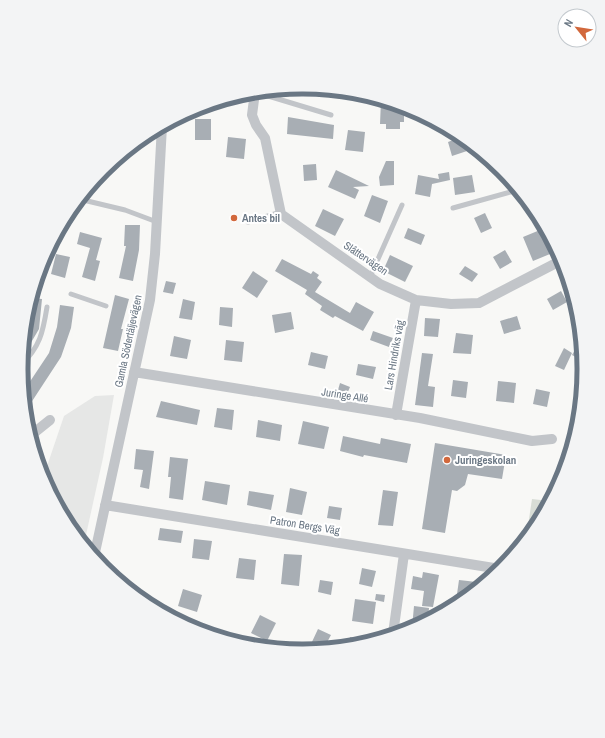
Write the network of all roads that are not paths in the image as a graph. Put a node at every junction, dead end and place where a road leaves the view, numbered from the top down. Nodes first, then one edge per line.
1 (270, 97) edge
2 (254, 99) edge
3 (331, 115) dead end
4 (162, 133) edge
5 (512, 192) edge
6 (85, 201) edge
7 (402, 205) dead end
8 (453, 208) dead end
9 (281, 212) junction
10 (157, 222) junction
11 (248, 222) dead end
12 (556, 263) edge
13 (370, 277) junction
14 (71, 294) dead end
15 (416, 300) junction
16 (106, 306) dead end
17 (47, 307) dead end
18 (29, 357) edge
19 (134, 372) junction
20 (396, 415) junction
21 (50, 420) dead end
22 (35, 432) edge
23 (552, 439) dead end
24 (105, 505) junction
25 (96, 549) edge
26 (404, 554) junction
27 (492, 568) edge
28 (394, 628) edge

1 - 3 lane
2 - 9 street
4 - 10 street, Gamla Södertäljevägen
5 - 8 lane
6 - 10 lane
7 - 13 lane
9 - 11 lane
9 - 13 street, Slåttervägen
10 - 19 street, Gamla Södertäljevägen
12 - 15 street, Slåttervägen
13 - 15 street, Slåttervägen
14 - 16 lane
15 - 20 street, Lars Hindriks väg
17 - 18 lane
19 - 20 street, Juringe Allé
19 - 24 street, Gamla Södertäljevägen
20 - 23 street, Juringe Allé
21 - 22 street
24 - 25 street, Gamla Södertäljevägen
24 - 26 street, Patron Bergs Väg
26 - 27 street, Patron Bergs Väg
26 - 28 street

